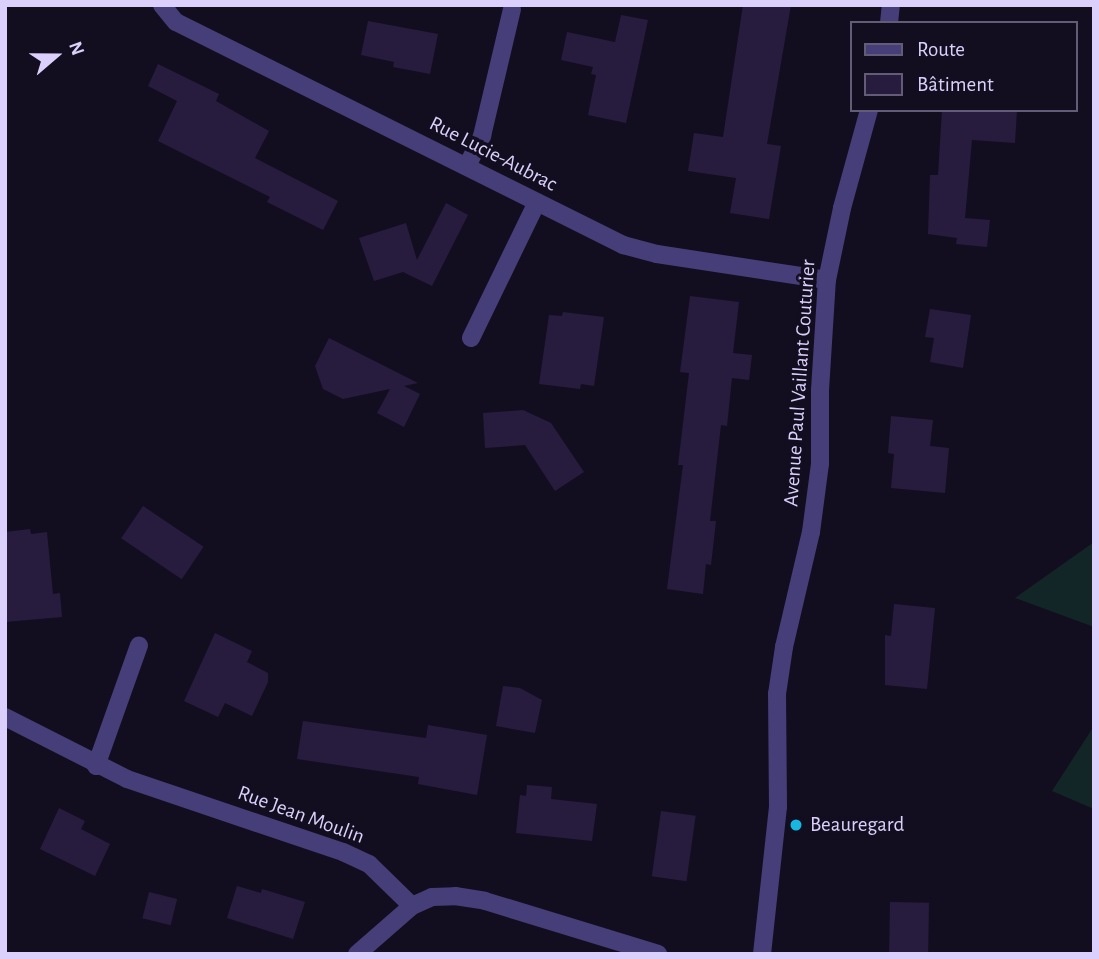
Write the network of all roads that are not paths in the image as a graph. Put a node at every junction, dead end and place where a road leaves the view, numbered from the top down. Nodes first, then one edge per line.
1 (162, 5) edge
2 (512, 9) dead end
3 (868, 112) edge
4 (467, 166) junction
5 (537, 202) junction
6 (827, 280) junction
7 (471, 338) dead end
8 (139, 645) dead end
9 (5, 717) edge
10 (96, 766) junction
11 (412, 906) junction
12 (357, 954) edge
13 (658, 954) edge
14 (762, 954) edge

1 - 4 street, Rue Lucie-Aubrac
2 - 4 street
3 - 6 street, Avenue Paul Vaillant Couturier
4 - 5 street, Rue Lucie-Aubrac
5 - 6 street, Rue Lucie-Aubrac
5 - 7 street
6 - 14 street, Avenue Paul Vaillant Couturier
8 - 10 street
9 - 10 street, Rue Jean Moulin
10 - 11 street, Rue Jean Moulin
11 - 12 street
11 - 13 street

